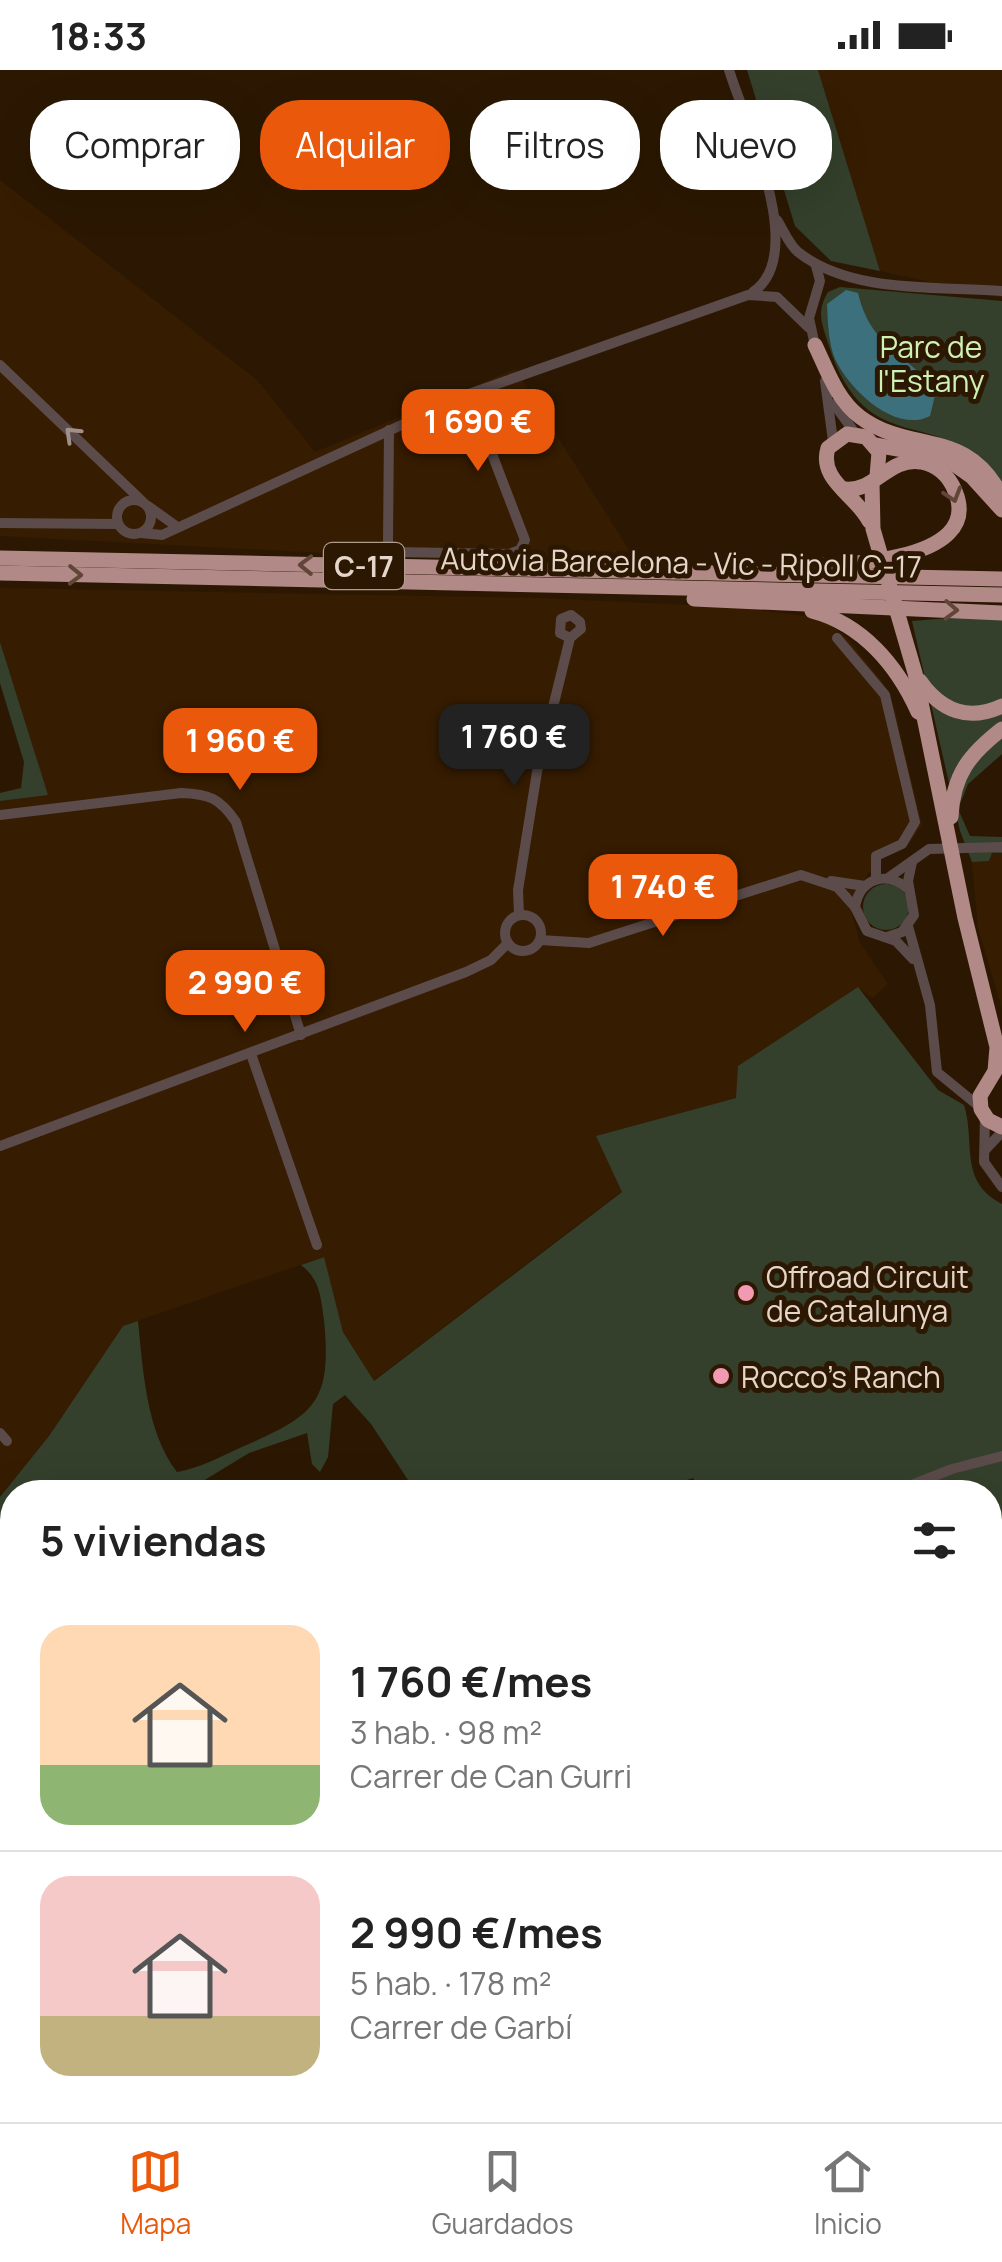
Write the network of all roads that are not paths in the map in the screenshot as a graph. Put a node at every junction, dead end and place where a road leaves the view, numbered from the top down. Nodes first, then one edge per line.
1 (729, 70) edge
2 (777, 220) junction
3 (799, 253) junction
4 (775, 262) junction
5 (816, 264) junction
6 (770, 274) junction
7 (855, 279) junction
8 (817, 290) junction
9 (1002, 291) edge
10 (748, 295) junction
11 (783, 300) junction
12 (810, 328) junction
13 (815, 345) junction
14 (0, 366) edge
15 (469, 394) junction
16 (829, 394) junction
17 (389, 430) junction
18 (855, 434) junction
19 (833, 441) junction
20 (875, 445) junction
21 (875, 480) junction
22 (845, 490) junction
23 (1002, 497) edge
24 (145, 503) junction
25 (1002, 510) edge
26 (0, 523) edge
27 (118, 524) junction
28 (176, 526) junction
29 (873, 530) junction
30 (141, 533) junction
31 (0, 556) edge
32 (0, 574) edge
33 (602, 579) junction
34 (1002, 579) edge
35 (1002, 595) edge
36 (784, 604) junction
37 (1002, 614) edge
38 (570, 638) dead end
39 (836, 638) dead end
40 (915, 673) junction
41 (1002, 706) edge
42 (1002, 729) edge
43 (931, 743) junction
44 (0, 815) edge
45 (950, 836) junction
46 (1002, 847) edge
47 (912, 862) junction
48 (826, 881) junction
49 (876, 881) junction
50 (908, 889) junction
51 (856, 907) junction
52 (519, 916) junction
53 (908, 926) junction
54 (886, 937) junction
55 (540, 940) junction
56 (508, 943) junction
57 (917, 964) junction
58 (993, 1025) junction
59 (301, 1035) junction
60 (1002, 1044) edge
61 (251, 1054) junction
62 (992, 1079) edge
63 (958, 1089) junction
64 (983, 1112) junction
65 (1002, 1130) edge
66 (0, 1146) edge
67 (985, 1150) junction
68 (1002, 1187) edge
69 (317, 1245) dead end
70 (1002, 1456) edge
71 (924, 1480) edge

1 - 2 street
2 - 3 street
2 - 4 street
3 - 4 street
3 - 5 street
4 - 6 street
5 - 7 street
5 - 8 street
6 - 10 street
6 - 11 street
7 - 8 street
7 - 9 street
8 - 11 street
8 - 12 street
10 - 11 street
10 - 15 street
11 - 12 street
12 - 13 street
13 - 16 street
13 - 23 highway
24 -> 14 street
15 - 17 street
15 - 17 street
16 - 18 street
16 - 19 street
17 - 28 street
18 - 19 highway
18 - 20 highway
19 - 22 highway
20 - 21 highway
20 - 25 highway
21 - 22 highway
21 - 29 highway
21 -> 33 highway
22 - 29 highway
24 - 27 street
24 - 28 street
24 - 30 street
26 - 27 street
27 - 30 street
28 - 30 street
29 - 40 highway
33 -> 31 highway, Autovia Barcelona - Vic - Ripoll C-17 / C-17
32 -> 33 highway, Autovia Barcelona - Vic - Ripoll C-17 / C-17
33 - 34 highway, Autovia Barcelona - Vic - Ripoll C-17 / C-17
33 - 35 highway, Autovia Barcelona - Vic - Ripoll C-17 / C-17
33 - 36 highway
36 -> 37 highway
36 - 43 highway
38 - 52 street
39 - 49 street
40 - 41 highway
40 - 43 highway
42 - 45 highway
43 - 45 highway
44 - 59 street
45 - 58 highway
46 - 47 street
47 - 49 street
47 - 50 street
48 - 49 street
48 - 51 street
48 - 55 street
49 - 50 street
49 - 51 street
50 - 53 street
51 - 54 street
52 - 55 street
52 - 56 street
53 - 54 street
53 - 57 street
54 - 57 street
55 - 56 street
56 - 59 street
57 - 63 street
58 - 60 highway
58 - 62 highway
59 - 61 street
61 - 66 street
61 - 69 street
62 - 63 street
62 - 64 highway
63 - 64 street
64 - 65 highway
64 - 67 street
65 - 67 street
67 - 68 street
70 - 71 street

